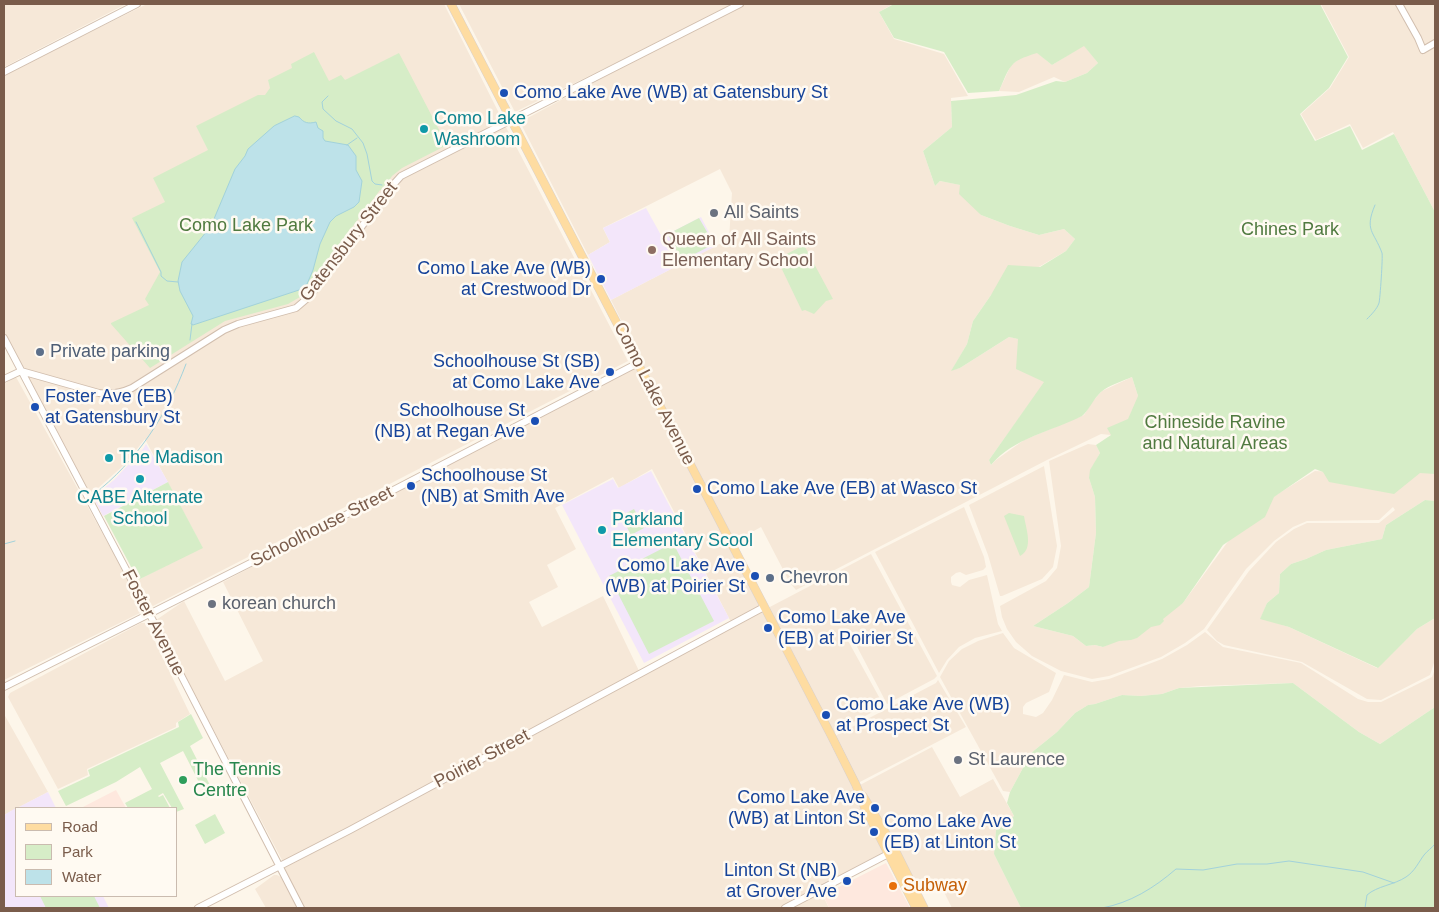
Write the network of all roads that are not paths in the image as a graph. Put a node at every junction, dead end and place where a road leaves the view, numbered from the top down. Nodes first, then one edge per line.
1 (137, 4) edge
2 (451, 4) edge
3 (740, 4) edge
4 (1399, 4) edge
5 (1435, 43) edge
6 (4, 72) edge
7 (511, 120) junction
8 (4, 338) edge
9 (638, 363) junction
10 (21, 371) junction
11 (4, 379) edge
12 (764, 607) junction
13 (150, 613) junction
14 (4, 687) edge
15 (891, 852) junction
16 (280, 867) junction
17 (198, 908) edge
18 (301, 908) edge
19 (785, 908) edge
20 (916, 908) edge
21 (924, 908) edge

1 - 6 street
2 - 7 main road, Como Lake Avenue
3 - 7 street, Gatensbury Street
4 - 5 street
7 - 9 main road, Como Lake Avenue
7 - 10 street, Gatensbury Street
8 - 10 street, Foster Avenue
9 - 12 main road, Como Lake Avenue
9 - 13 street, Schoolhouse Street
10 - 11 street
10 - 13 street, Foster Avenue
12 - 15 main road, Como Lake Avenue
12 - 16 street, Poirier Street
13 - 14 street, Schoolhouse Street
13 - 16 street, Foster Avenue
15 - 19 street
15 - 20 main road, Como Lake Avenue
15 - 21 main road, Como Lake Avenue
16 - 17 street, Poirier Street
16 - 18 street, Foster Avenue

